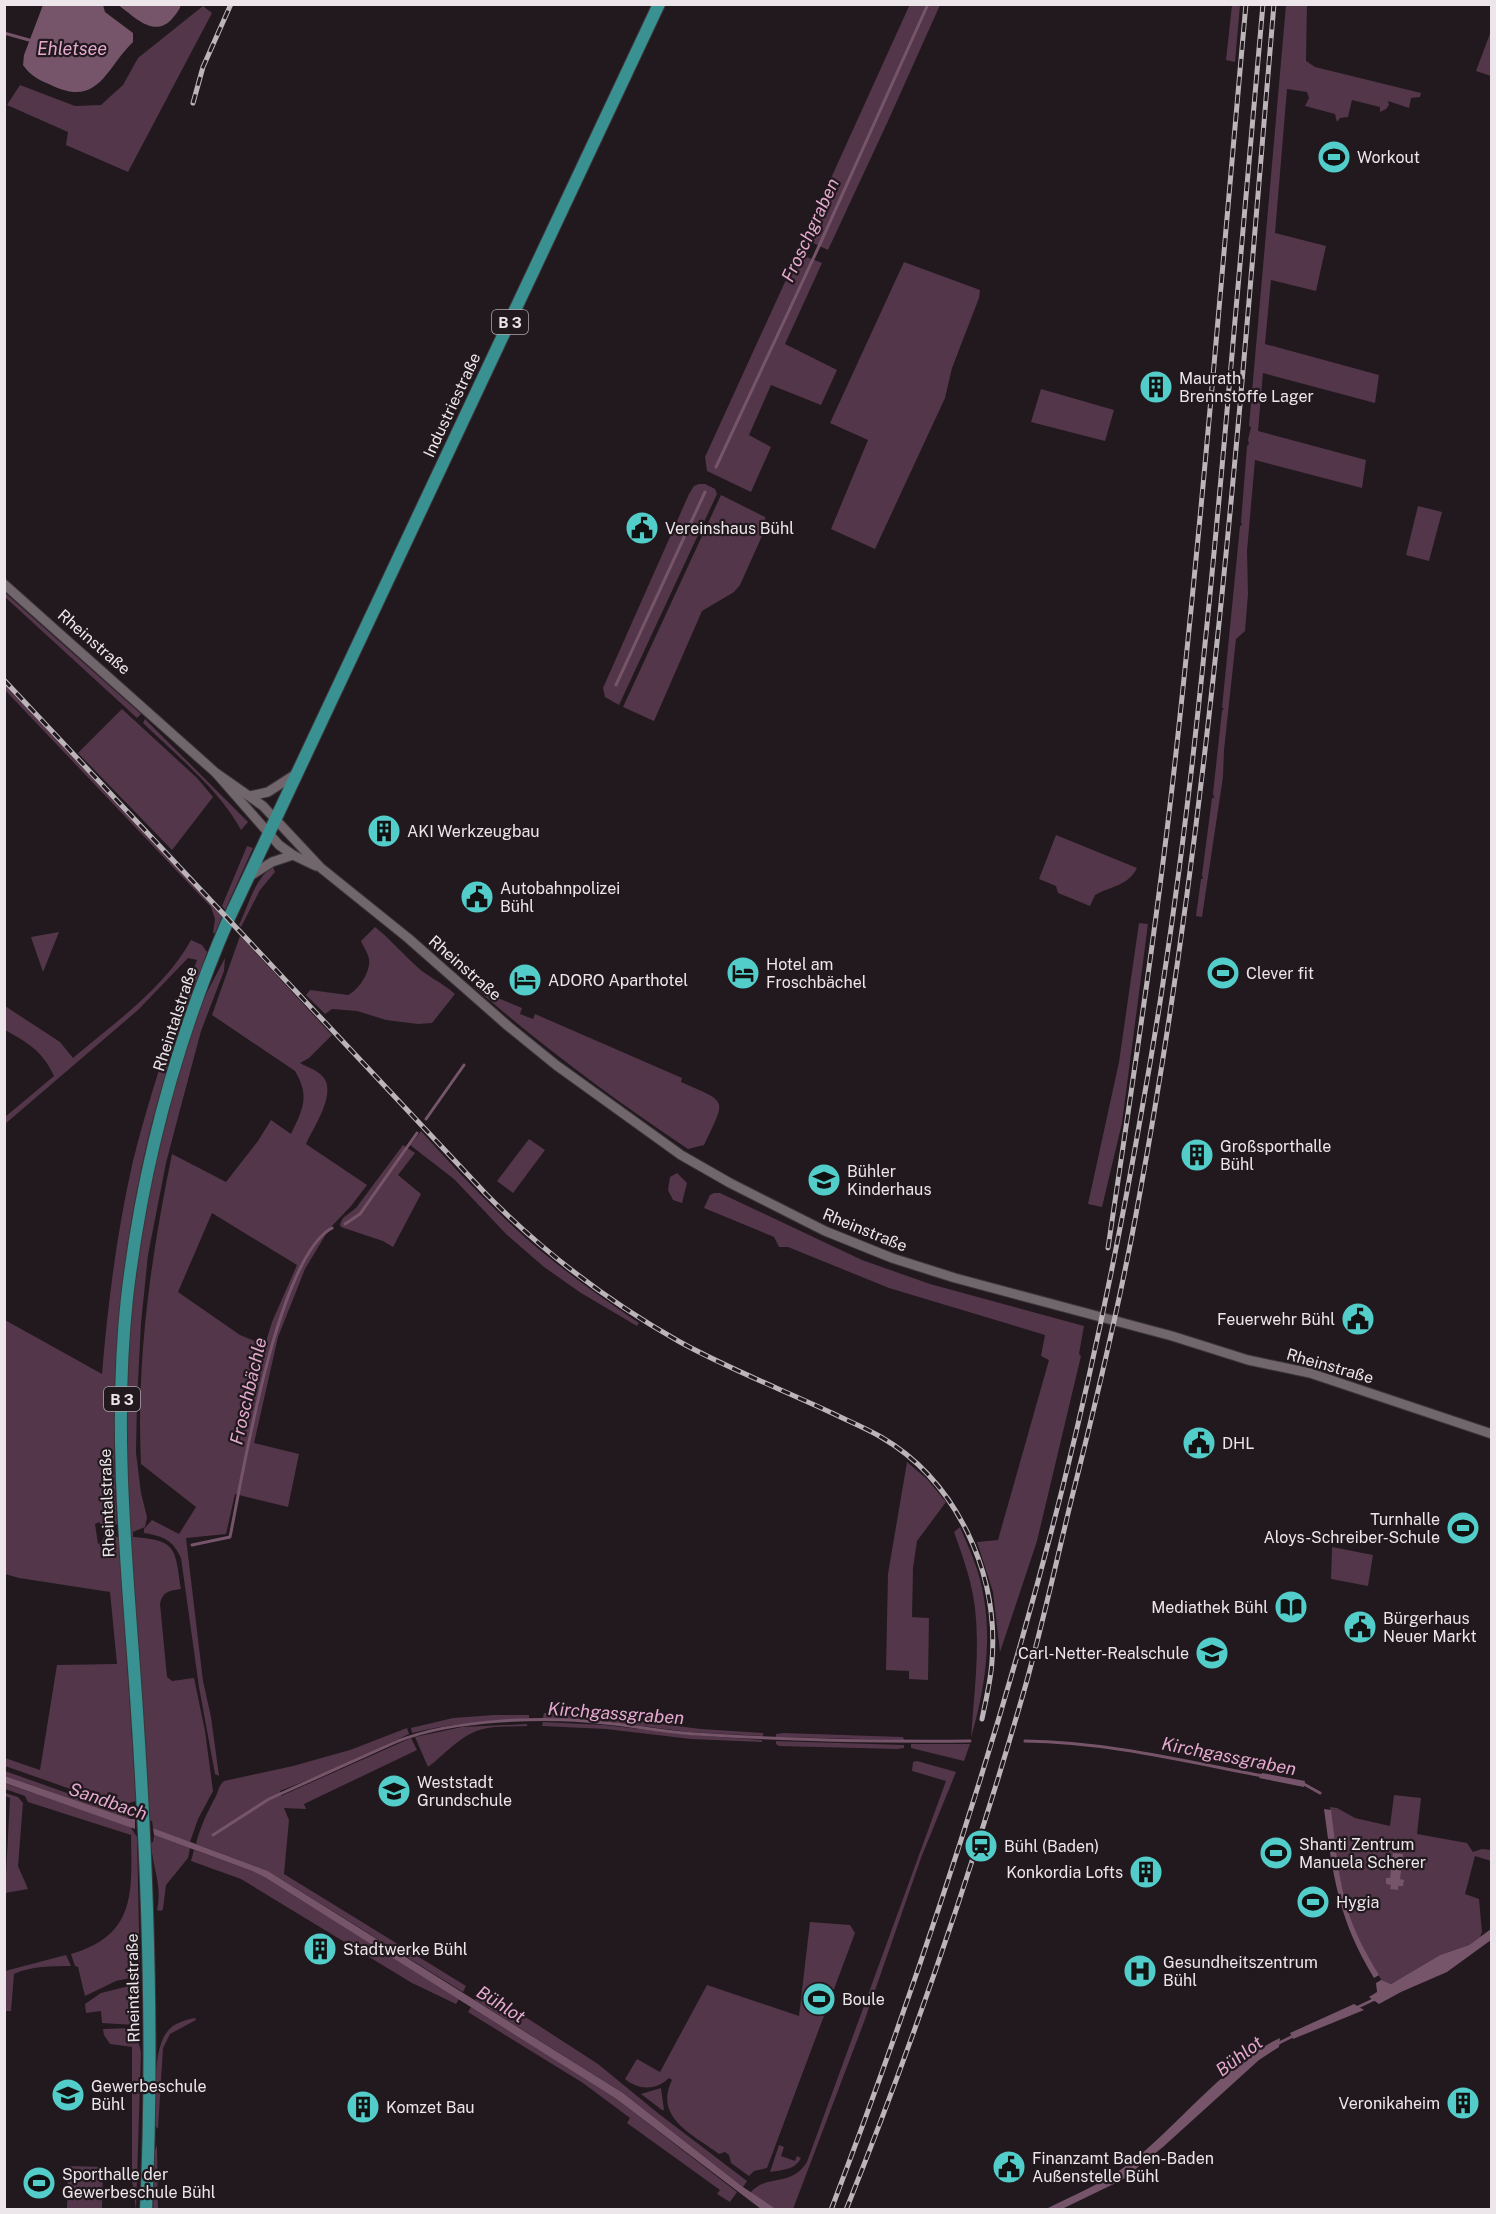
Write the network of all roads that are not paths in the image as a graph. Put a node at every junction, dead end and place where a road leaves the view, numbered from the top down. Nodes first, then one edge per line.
1 (659, 4) edge
2 (4, 584) edge
3 (216, 772) junction
4 (296, 774) junction
5 (250, 796) junction
6 (274, 820) junction
7 (268, 832) junction
8 (293, 855) junction
9 (321, 868) junction
10 (249, 877) junction
11 (1491, 1434) edge
12 (146, 2210) edge

1 - 4 main road, Industriestraße / B 3
2 - 3 street, Rheinstraße
3 - 5 street, Rheinstraße
3 - 7 street, Rheinstraße
4 - 5 street
4 - 6 main road, Industriestraße / B 3
5 - 6 street, Rheinstraße
6 - 7 main road, Rheintalstraße / B 3
6 - 9 street, Rheinstraße
7 - 8 street, Rheinstraße
7 - 10 main road, Rheintalstraße / B 3
8 - 9 street, Rheinstraße
8 - 10 street
9 - 11 street, Rheinstraße
10 - 12 main road, Rheintalstraße / B 3

